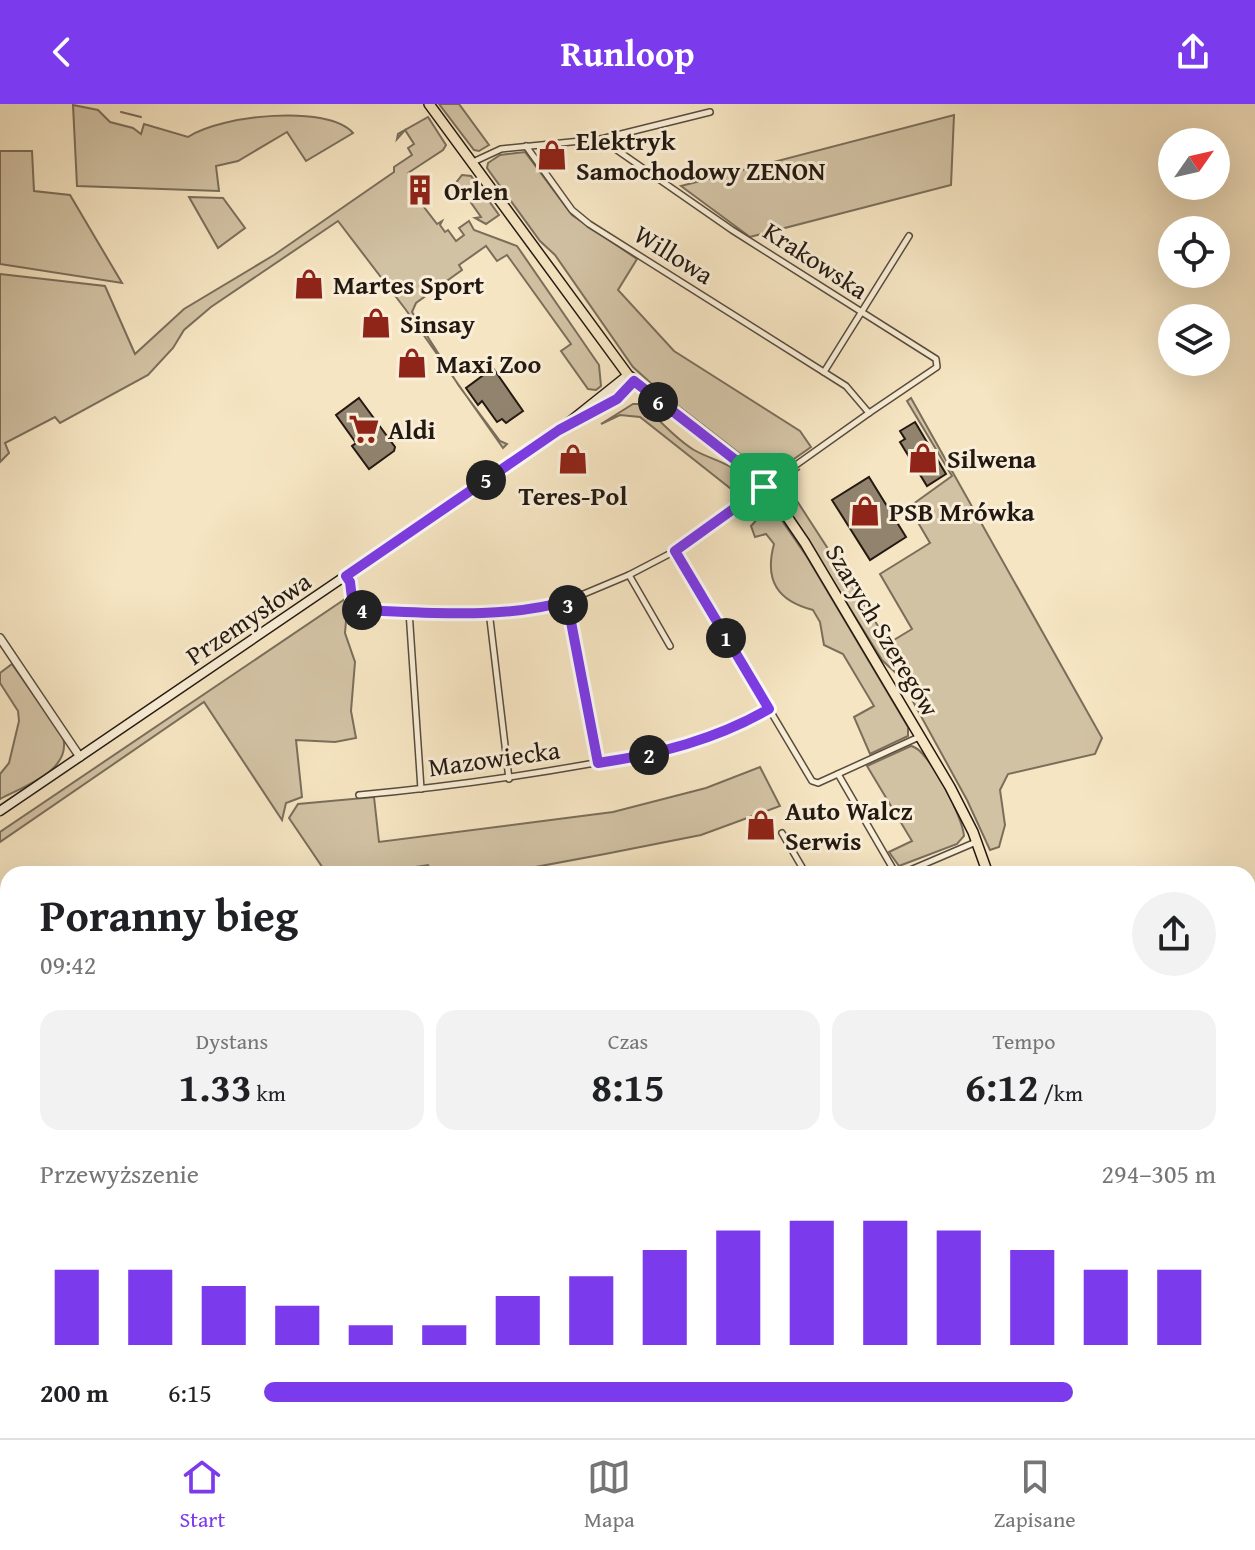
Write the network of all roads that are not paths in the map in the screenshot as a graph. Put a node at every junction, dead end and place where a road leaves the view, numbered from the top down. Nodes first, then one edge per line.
1 (429, 104) edge
2 (710, 112) dead end
3 (601, 139) junction
4 (526, 146) junction
5 (472, 163) junction
6 (909, 236) dead end
7 (861, 313) junction
8 (824, 372) junction
9 (631, 378) junction
10 (869, 413) junction
11 (764, 487) junction
12 (675, 551) junction
13 (629, 575) junction
14 (346, 576) junction
15 (567, 601) junction
16 (409, 611) junction
17 (489, 611) junction
18 (0, 638) edge
19 (670, 646) dead end
20 (769, 709) junction
21 (920, 736) junction
22 (80, 757) junction
23 (598, 763) junction
24 (838, 774) junction
25 (509, 779) junction
26 (421, 789) junction
27 (359, 795) dead end
28 (0, 811) edge
29 (782, 833) dead end
30 (977, 841) junction
31 (801, 866) edge
32 (894, 866) edge
33 (918, 866) edge
34 (985, 866) edge

1 - 5 main road, Szarych Szeregów
2 - 3 street
3 - 4 street
3 - 7 street, Krakowska
4 - 5 street
4 - 8 street, Willowa
5 - 9 main road, Szarych Szeregów
6 - 7 street
7 - 8 street
7 - 10 street, Krakowska
8 - 10 street, Willowa
9 - 11 main road, Szarych Szeregów
9 - 14 main road, Przemysłowa
10 - 11 street, Krakowska
11 - 12 street, Krakowska
11 - 21 main road, Szarych Szeregów
12 - 13 street, Krakowska
12 - 20 street
13 - 15 street, Krakowska
13 - 19 street
14 - 16 street, Krakowska
14 - 22 main road, Przemysłowa
15 - 17 street, Krakowska
15 - 23 street
16 - 17 street, Krakowska
16 - 26 street
17 - 25 street
18 - 22 street
20 - 23 street, Mazowiecka
20 - 24 street
21 - 24 street
21 - 30 main road, Szarych Szeregów
22 - 28 main road, Przemysłowa
23 - 25 street, Mazowiecka
24 - 32 street
25 - 26 street, Mazowiecka
26 - 27 street, Mazowiecka
29 - 31 street
30 - 33 street
30 - 34 main road, Szarych Szeregów

